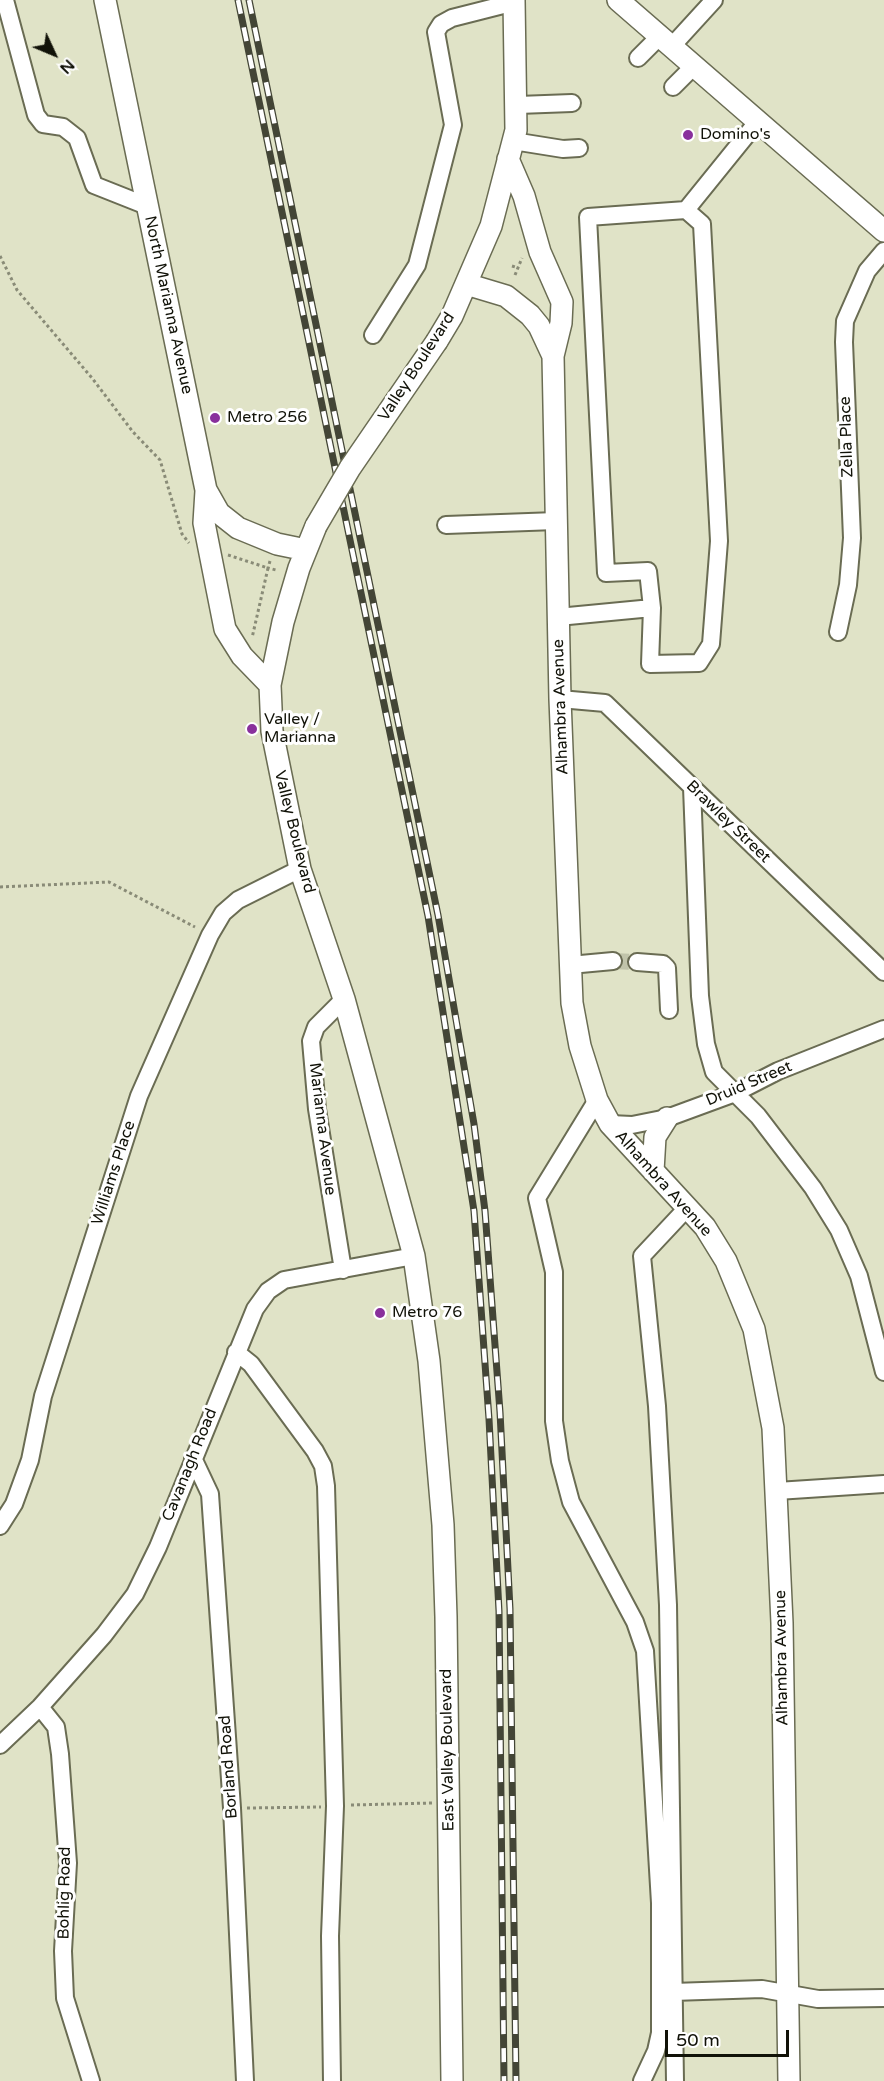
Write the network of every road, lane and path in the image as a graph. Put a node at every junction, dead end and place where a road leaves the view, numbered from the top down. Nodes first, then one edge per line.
1 (6, 0) edge
2 (105, 0) edge
3 (618, 0) edge
4 (714, 0) edge
5 (515, 1) edge
6 (666, 41) junction
7 (638, 58) dead end
8 (694, 66) junction
9 (673, 87) dead end
10 (572, 103) dead end
11 (518, 105) junction
12 (758, 121) junction
13 (579, 148) dead end
14 (511, 150) junction
15 (147, 206) junction
16 (686, 210) junction
17 (884, 231) edge
18 (884, 251) edge
19 (0, 256) edge
20 (512, 266) dead end
21 (518, 268) dead end
22 (466, 284) junction
23 (373, 335) dead end
24 (553, 356) junction
25 (206, 490) junction
26 (556, 521) junction
27 (446, 525) dead end
28 (306, 550) junction
29 (215, 560) junction
30 (270, 561) dead end
31 (267, 568) junction
32 (276, 570) dead end
33 (652, 608) junction
34 (558, 617) junction
35 (838, 632) dead end
36 (250, 649) dead end
37 (270, 685) junction
38 (560, 699) junction
39 (692, 787) junction
40 (300, 869) junction
41 (0, 887) edge
42 (210, 935) junction
43 (613, 961) tunnel mouth
44 (637, 962) tunnel mouth
45 (570, 965) junction
46 (884, 972) edge
47 (344, 999) junction
48 (669, 1010) dead end
49 (884, 1029) edge
50 (735, 1093) junction
51 (597, 1100) junction
52 (667, 1118) junction
53 (610, 1124) junction
54 (653, 1172) junction
55 (687, 1208) junction
56 (414, 1256) junction
57 (343, 1270) junction
58 (236, 1352) junction
59 (884, 1372) edge
60 (435, 1419) joint
61 (193, 1458) junction
62 (884, 1484) edge
63 (777, 1491) junction
64 (0, 1526) edge
65 (40, 1707) junction
66 (0, 1745) edge
67 (449, 1802) junction
68 (357, 1804) dead end
69 (335, 1806) junction
70 (232, 1808) junction
71 (673, 1992) junction
72 (789, 1994) junction
73 (884, 1998) edge
74 (91, 2081) edge
75 (245, 2081) edge
76 (332, 2081) edge
77 (452, 2081) edge
78 (642, 2081) edge
79 (675, 2081) edge
80 (789, 2081) edge

1 - 15 street
2 - 15 main road, North Marianna Avenue
3 - 6 main road
4 - 6 street
5 - 11 main road, Valley Boulevard
5 - 23 street
6 - 7 street
6 - 8 main road
8 - 9 street
8 - 12 main road
10 - 11 street
11 - 14 main road, Valley Boulevard
12 - 16 street
12 - 17 main road
13 - 14 street
14 - 22 main road, Valley Boulevard
14 - 24 main road
15 - 25 main road, North Marianna Avenue
16 - 33 street
16 - 33 street
18 - 35 street, Zella Place
19 - 29 path
20 - 21 path
22 - 24 main road
22 - 28 main road, Valley Boulevard, bridge
24 - 26 main road, Alhambra Avenue
25 - 28 main road, North Marianna Avenue
25 - 29 main road
26 - 27 street
26 - 34 main road, Alhambra Avenue
28 - 37 main road, Valley Boulevard
29 - 31 path
29 - 37 main road
30 - 31 path
31 - 32 path
31 - 36 path
33 - 34 street
34 - 38 main road, Alhambra Avenue
37 - 40 main road, Valley Boulevard
38 - 39 street, Brawley Street
38 - 45 main road, Alhambra Avenue
39 - 46 street, Brawley Street
39 - 50 street
40 - 42 street, Williams Place
40 - 47 main road, Valley Boulevard
41 - 42 path
42 - 64 street, Williams Place
43 - 45 street
44 - 48 street
45 - 51 main road, Alhambra Avenue
47 - 56 main road, Valley Boulevard
47 - 57 street, Marianna Avenue
49 - 50 street, Druid Street
50 - 52 street, Druid Street
50 - 59 street
51 - 53 main road, Alhambra Avenue
51 - 78 street
52 - 53 street, Druid Street
52 - 54 main road
53 - 54 main road, Alhambra Avenue
54 - 55 main road, Alhambra Avenue
55 - 63 main road, Alhambra Avenue
55 - 71 street
56 - 57 street, Cavanagh Road
56 - 60 main road, Valley Boulevard
57 - 58 street, Cavanagh Road
58 - 61 street, Cavanagh Road
58 - 69 street
60 - 67 main road, East Valley Boulevard
61 - 65 street, Cavanagh Road
61 - 70 street, Borland Road
62 - 63 street
63 - 72 main road, Alhambra Avenue
65 - 66 street, Cavanagh Road
65 - 74 street, Bohlig Road
67 - 68 path
67 - 77 main road, East Valley Boulevard
69 - 70 path
69 - 76 street
70 - 75 street, Borland Road
71 - 72 street
71 - 79 street
72 - 73 street
72 - 80 main road, Alhambra Avenue

